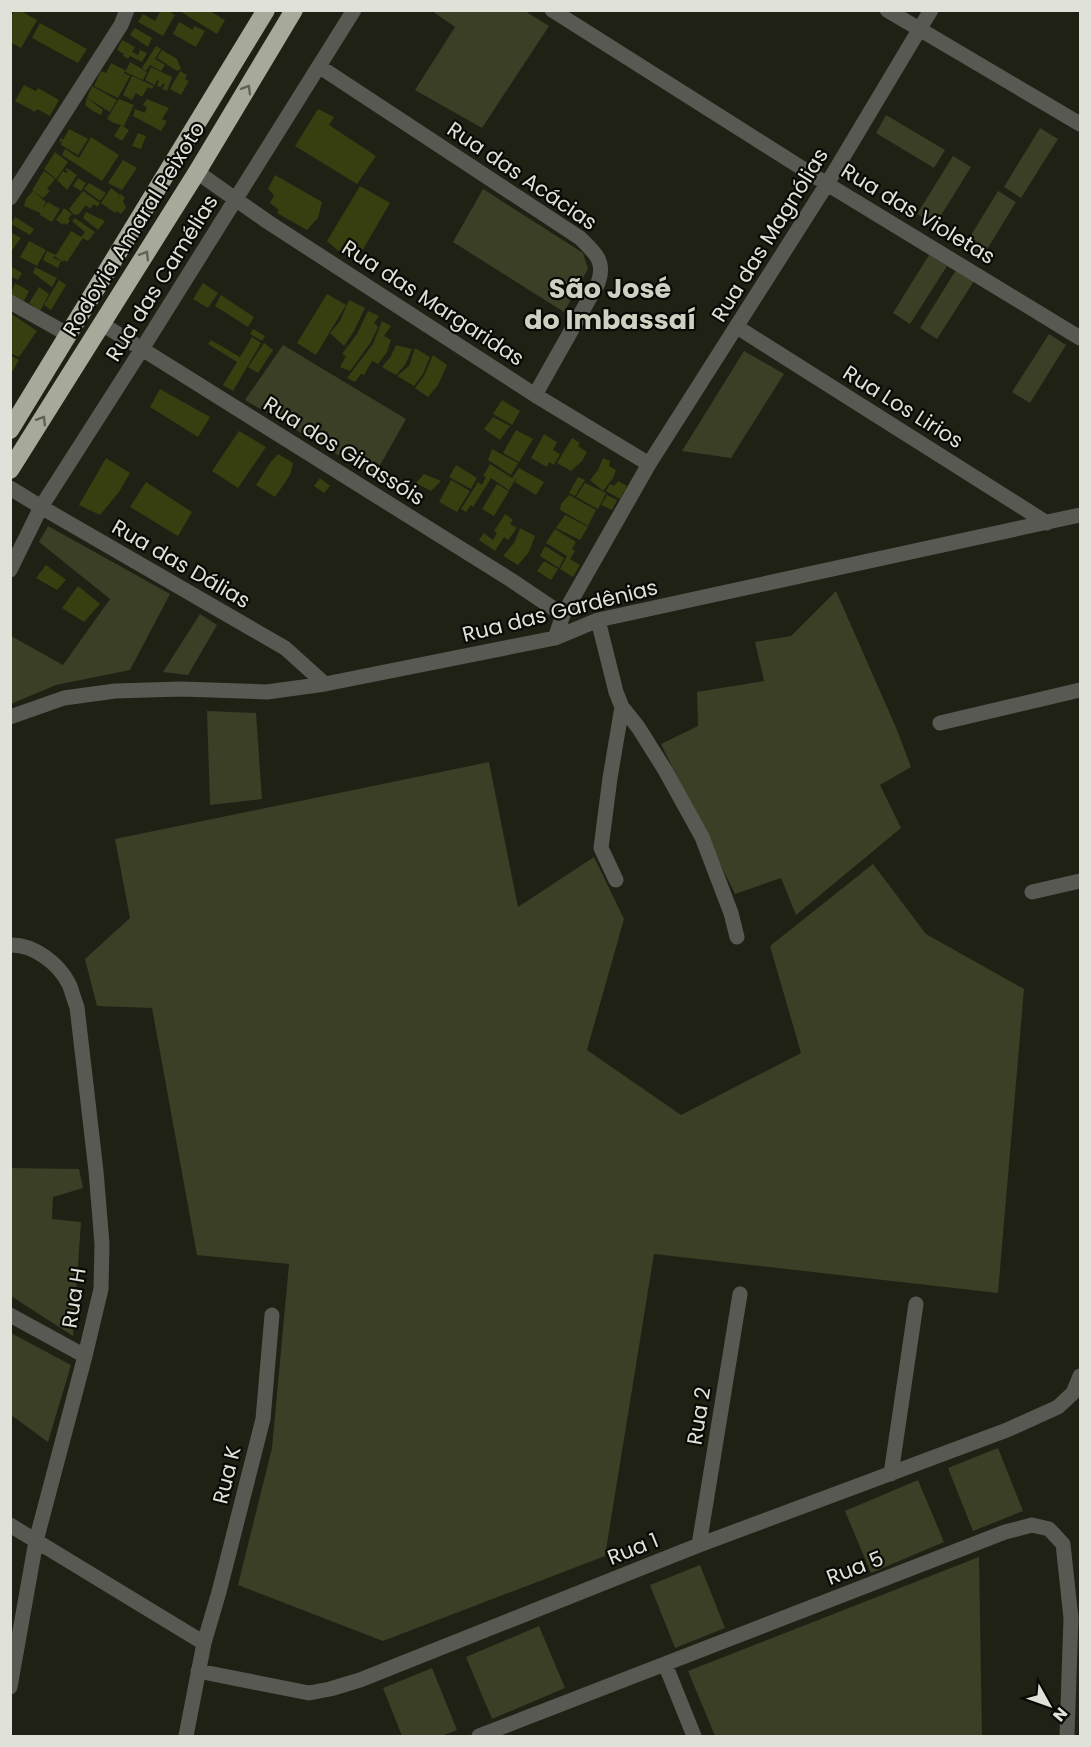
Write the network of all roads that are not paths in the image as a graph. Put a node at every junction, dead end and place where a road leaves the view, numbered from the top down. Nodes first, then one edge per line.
1 (126, 10) edge
2 (266, 10) edge
3 (294, 10) edge
4 (354, 10) edge
5 (552, 10) edge
6 (887, 10) edge
7 (931, 10) edge
8 (919, 30) junction
9 (320, 67) junction
10 (1080, 124) edge
11 (197, 172) junction
12 (827, 183) junction
13 (12, 193) edge
14 (236, 198) junction
15 (10, 302) edge
16 (102, 324) junction
17 (737, 327) junction
18 (69, 335) junction
19 (1080, 338) edge
20 (142, 349) junction
21 (535, 395) junction
22 (10, 430) edge
23 (650, 464) junction
24 (10, 470) edge
25 (10, 488) edge
26 (41, 507) junction
27 (1080, 515) edge
28 (1047, 523) junction
29 (10, 570) edge
30 (563, 615) junction
31 (598, 620) junction
32 (555, 638) junction
33 (326, 684) junction
34 (1080, 690) edge
35 (622, 707) junction
36 (10, 717) edge
37 (940, 723) dead end
38 (616, 880) dead end
39 (1080, 881) edge
40 (1032, 892) dead end
41 (737, 937) dead end
42 (10, 945) edge
43 (740, 1294) dead end
44 (916, 1304) dead end
45 (10, 1315) edge
46 (272, 1315) dead end
47 (85, 1356) junction
48 (1080, 1376) edge
49 (891, 1473) junction
50 (10, 1525) edge
51 (36, 1541) junction
52 (699, 1545) junction
53 (1076, 1618) edge
54 (201, 1657) junction
55 (665, 1664) junction
56 (10, 1687) edge
57 (186, 1737) edge
58 (479, 1737) edge
59 (694, 1737) edge
60 (1067, 1737) edge

1 - 13 street
2 - 18 highway, Rodovia Amaral Peixoto
11 -> 3 highway, Rodovia Amaral Peixoto
4 - 9 street, Rua das Camélias
5 - 12 street, Rua das Violetas
6 - 8 street
7 - 8 street, Rua das Magnólias
8 - 10 street
8 - 12 street, Rua das Magnólias
9 - 14 street, Rua das Camélias
9 - 21 street, Rua das Acácias
11 - 14 street, Rua das Margaridas
16 -> 11 highway, Rodovia Amaral Peixoto
12 - 17 street, Rua das Magnólias
12 - 19 street, Rua das Violetas
14 - 20 street, Rua das Camélias
14 - 21 street, Rua das Margaridas
15 - 18 street
16 - 20 street, Rua dos Girassóis
24 -> 16 highway, Rodovia Amaral Peixoto
17 - 23 street, Rua das Magnólias
17 - 28 street, Rua Los Lirios
18 - 22 highway, Rodovia Amaral Peixoto
20 - 26 street, Rua das Camélias
20 - 30 street, Rua dos Girassóis
21 - 23 street, Rua das Margaridas
23 - 30 street, Rua das Magnólias
25 - 26 street, Rua das Dálias
26 - 29 street, Rua das Camélias
26 - 33 street, Rua das Dálias
27 - 28 street, Rua das Gardênias
28 - 31 street, Rua das Gardênias
30 - 32 street, Rua das Magnólias
31 - 32 street, Rua das Gardênias
31 - 35 street
32 - 33 street, Rua das Gardênias
33 - 36 street, Rua das Gardênias
34 - 37 street
35 - 38 street
35 - 41 street
39 - 40 street
42 - 47 street, Rua H
43 - 52 street, Rua 2
44 - 49 street
45 - 47 street
46 - 54 street, Rua K
47 - 51 street, Rua H
48 - 49 street, Rua 1
49 - 52 street, Rua 1
50 - 51 street
51 - 54 street
51 - 56 street, Rua H
52 - 54 street, Rua 1
53 - 55 street, Rua 5
53 - 60 street, Rua 5
54 - 57 street, Rua K
55 - 58 street, Rua 5
55 - 59 street

